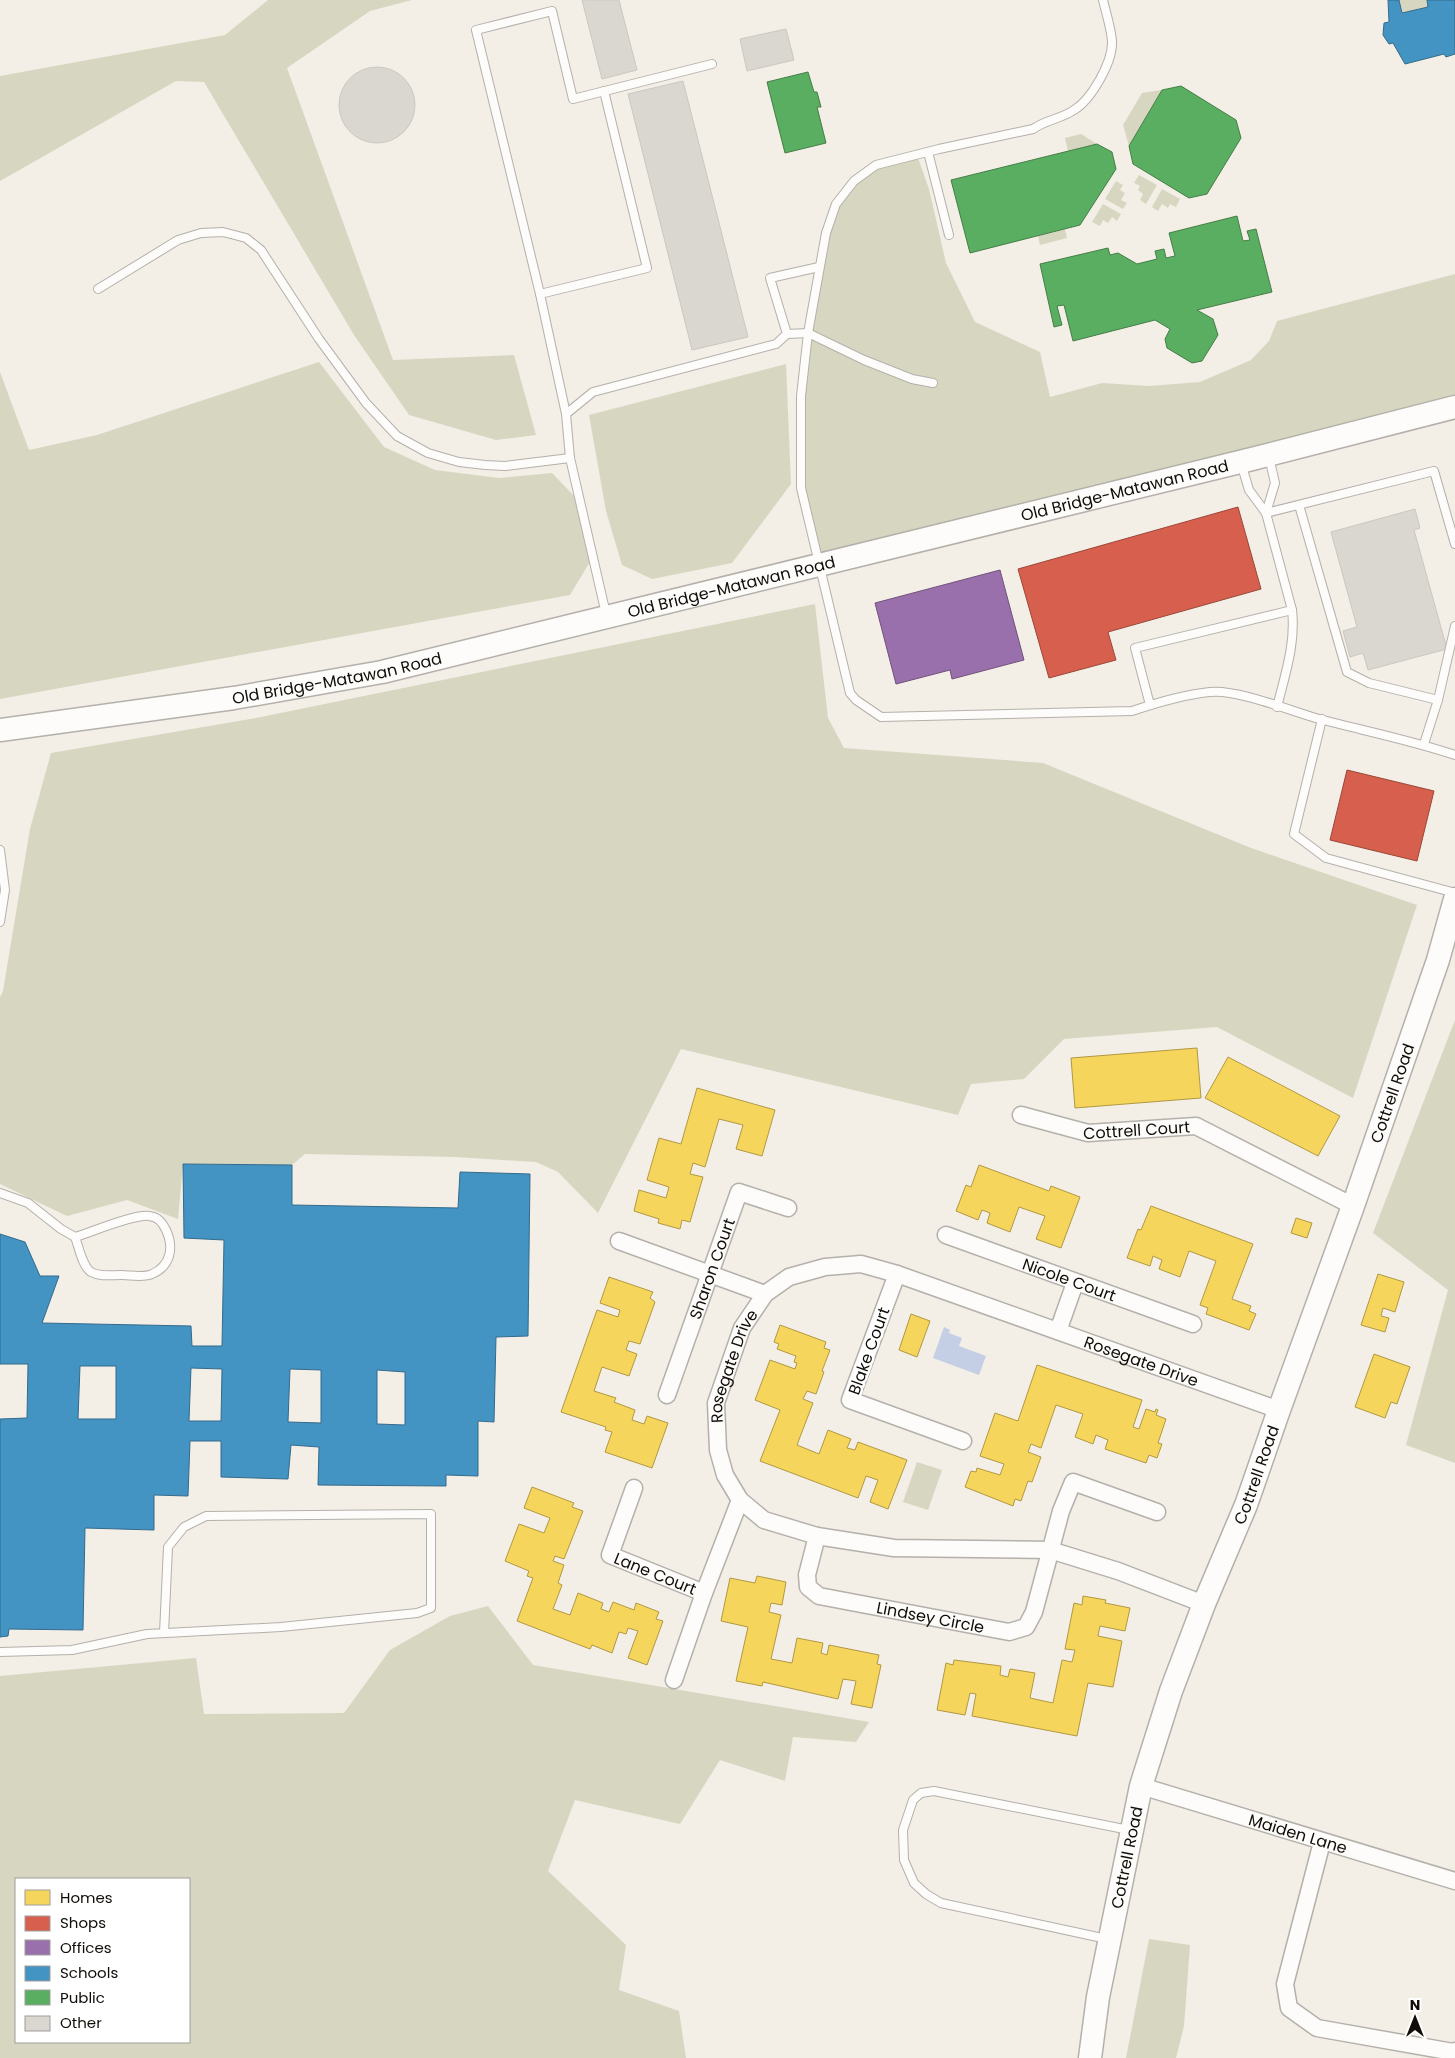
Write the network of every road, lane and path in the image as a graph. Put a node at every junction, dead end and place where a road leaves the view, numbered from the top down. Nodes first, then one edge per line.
1 (1103, 0) edge
2 (712, 64) dead end
3 (604, 91) junction
4 (928, 152) junction
5 (949, 235) dead end
6 (819, 267) junction
7 (98, 289) dead end
8 (540, 294) junction
9 (808, 333) junction
10 (787, 334) junction
11 (933, 383) dead end
12 (1455, 407) edge
13 (566, 414) junction
14 (1269, 455) junction
15 (570, 458) junction
16 (1240, 462) junction
17 (1299, 505) junction
18 (1266, 513) junction
19 (1455, 544) edge
20 (821, 564) junction
21 (1292, 610) junction
22 (607, 619) junction
23 (1455, 626) edge
24 (1438, 700) junction
25 (1150, 706) junction
26 (1277, 707) junction
27 (1322, 720) junction
28 (0, 730) edge
29 (1424, 744) junction
30 (1455, 755) edge
31 (0, 850) edge
32 (1455, 893) edge
33 (1455, 899) edge
34 (0, 922) edge
35 (1021, 1115) dead end
36 (0, 1193) edge
37 (1354, 1206) junction
38 (788, 1208) dead end
39 (946, 1235) dead end
40 (76, 1237) junction
41 (620, 1241) dead end
42 (897, 1274) junction
43 (710, 1275) junction
44 (1075, 1283) junction
45 (765, 1294) junction
46 (1193, 1324) dead end
47 (1058, 1331) junction
48 (667, 1395) dead end
49 (1279, 1410) junction
50 (963, 1442) dead end
51 (634, 1488) dead end
52 (740, 1500) junction
53 (1157, 1512) dead end
54 (817, 1536) junction
55 (1050, 1550) junction
56 (704, 1592) junction
57 (1204, 1604) junction
58 (164, 1633) junction
59 (0, 1652) edge
60 (674, 1680) dead end
61 (1141, 1786) junction
62 (1131, 1831) junction
63 (1322, 1842) junction
64 (1455, 1881) edge
65 (1109, 1940) junction
66 (1455, 2051) edge
67 (1090, 2058) edge

1 - 4 lane
2 - 3 lane
3 - 8 lane
3 - 8 lane
4 - 5 lane
4 - 6 lane
6 - 9 lane
6 - 10 lane
7 - 15 lane
8 - 13 lane
9 - 10 lane
9 - 11 lane
9 - 20 lane
10 - 13 lane
12 - 14 main road, Old Bridge-Matawan Road
13 - 15 lane
14 - 16 main road, Old Bridge-Matawan Road
14 - 18 lane
15 - 22 lane
16 - 18 lane
16 - 20 main road, Old Bridge-Matawan Road
17 - 18 lane
17 - 19 lane
17 - 24 lane
18 - 21 lane
20 - 22 main road, Old Bridge-Matawan Road
20 - 25 lane
21 - 25 lane
21 - 26 lane
22 - 28 main road, Old Bridge-Matawan Road
23 - 24 lane
24 - 29 lane
25 - 26 lane
26 - 27 lane
27 - 29 lane
27 - 32 lane
29 - 30 lane
31 - 34 lane
33 - 37 main road, Cottrell Road
35 - 37 street, Cottrell Court
36 - 40 lane
37 - 49 main road, Cottrell Road
38 - 43 street, Sharon Court
39 - 44 street, Nicole Court
40 - 40 lane
41 - 43 street
42 - 45 street, Rosegate Drive
42 - 47 street, Rosegate Drive
42 - 50 street, Blake Court
43 - 45 street
43 - 48 street, Sharon Court
44 - 46 street, Nicole Court
44 - 47 street
45 - 52 street, Rosegate Drive
47 - 49 street, Rosegate Drive
49 - 57 main road, Cottrell Road
51 - 56 street, Lane Court
52 - 54 street, Rosegate Drive
52 - 56 street, Lane Court
53 - 55 street, Lindsey Circle
54 - 55 street, Rosegate Drive
54 - 55 street, Lindsey Circle
55 - 57 street, Rosegate Drive
56 - 60 street
57 - 61 main road, Cottrell Road
58 - 58 lane
58 - 59 lane
61 - 62 main road, Cottrell Road
61 - 63 street, Maiden Lane
62 - 65 main road, Cottrell Road
62 - 65 lane
63 - 64 street, Maiden Lane
63 - 66 street
65 - 67 main road, Cottrell Road

